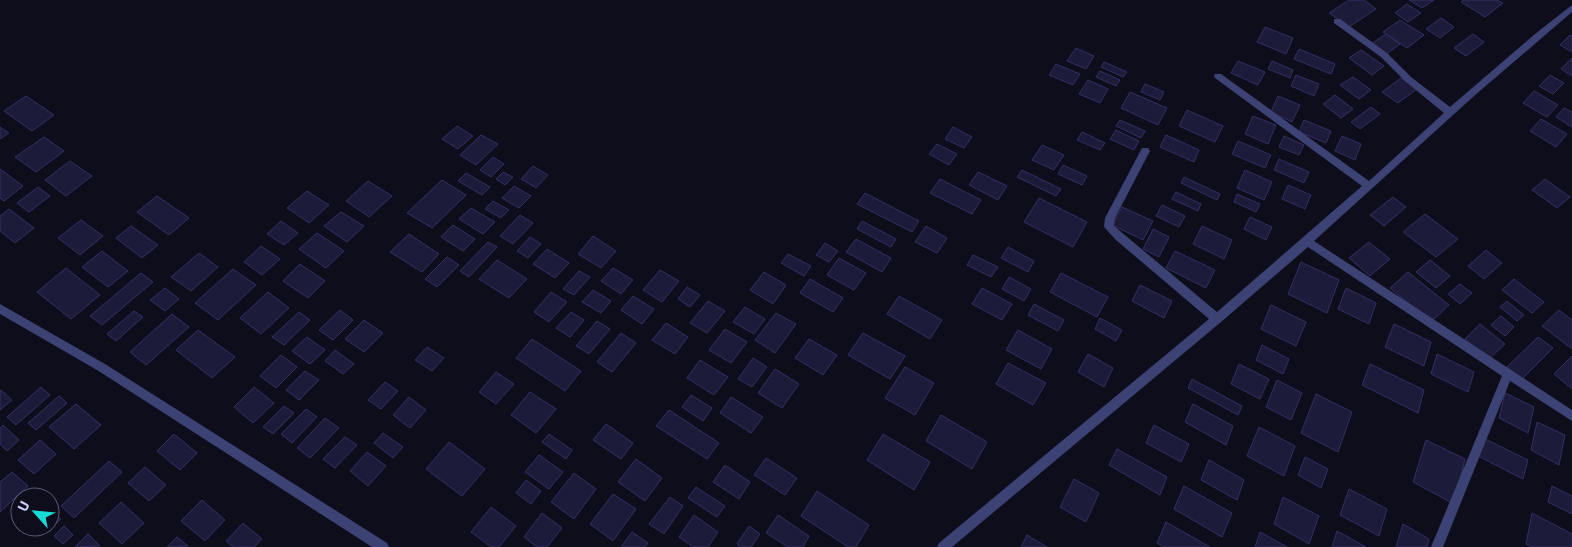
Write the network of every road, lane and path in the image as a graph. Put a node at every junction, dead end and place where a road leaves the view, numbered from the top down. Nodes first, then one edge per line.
1 (1572, 8) edge
2 (1337, 21) dead end
3 (1218, 76) dead end
4 (1451, 113) junction
5 (1145, 151) dead end
6 (1368, 186) junction
7 (1307, 241) junction
8 (0, 309) edge
9 (1217, 319) junction
10 (1508, 373) junction
11 (1572, 416) edge
12 (383, 547) edge
13 (943, 547) edge
14 (1437, 547) edge

1 - 4 street
2 - 4 street
3 - 6 street
4 - 6 street
5 - 9 street
6 - 7 street
7 - 9 street
7 - 10 street
8 - 12 street
9 - 13 street
10 - 11 street
10 - 14 street

